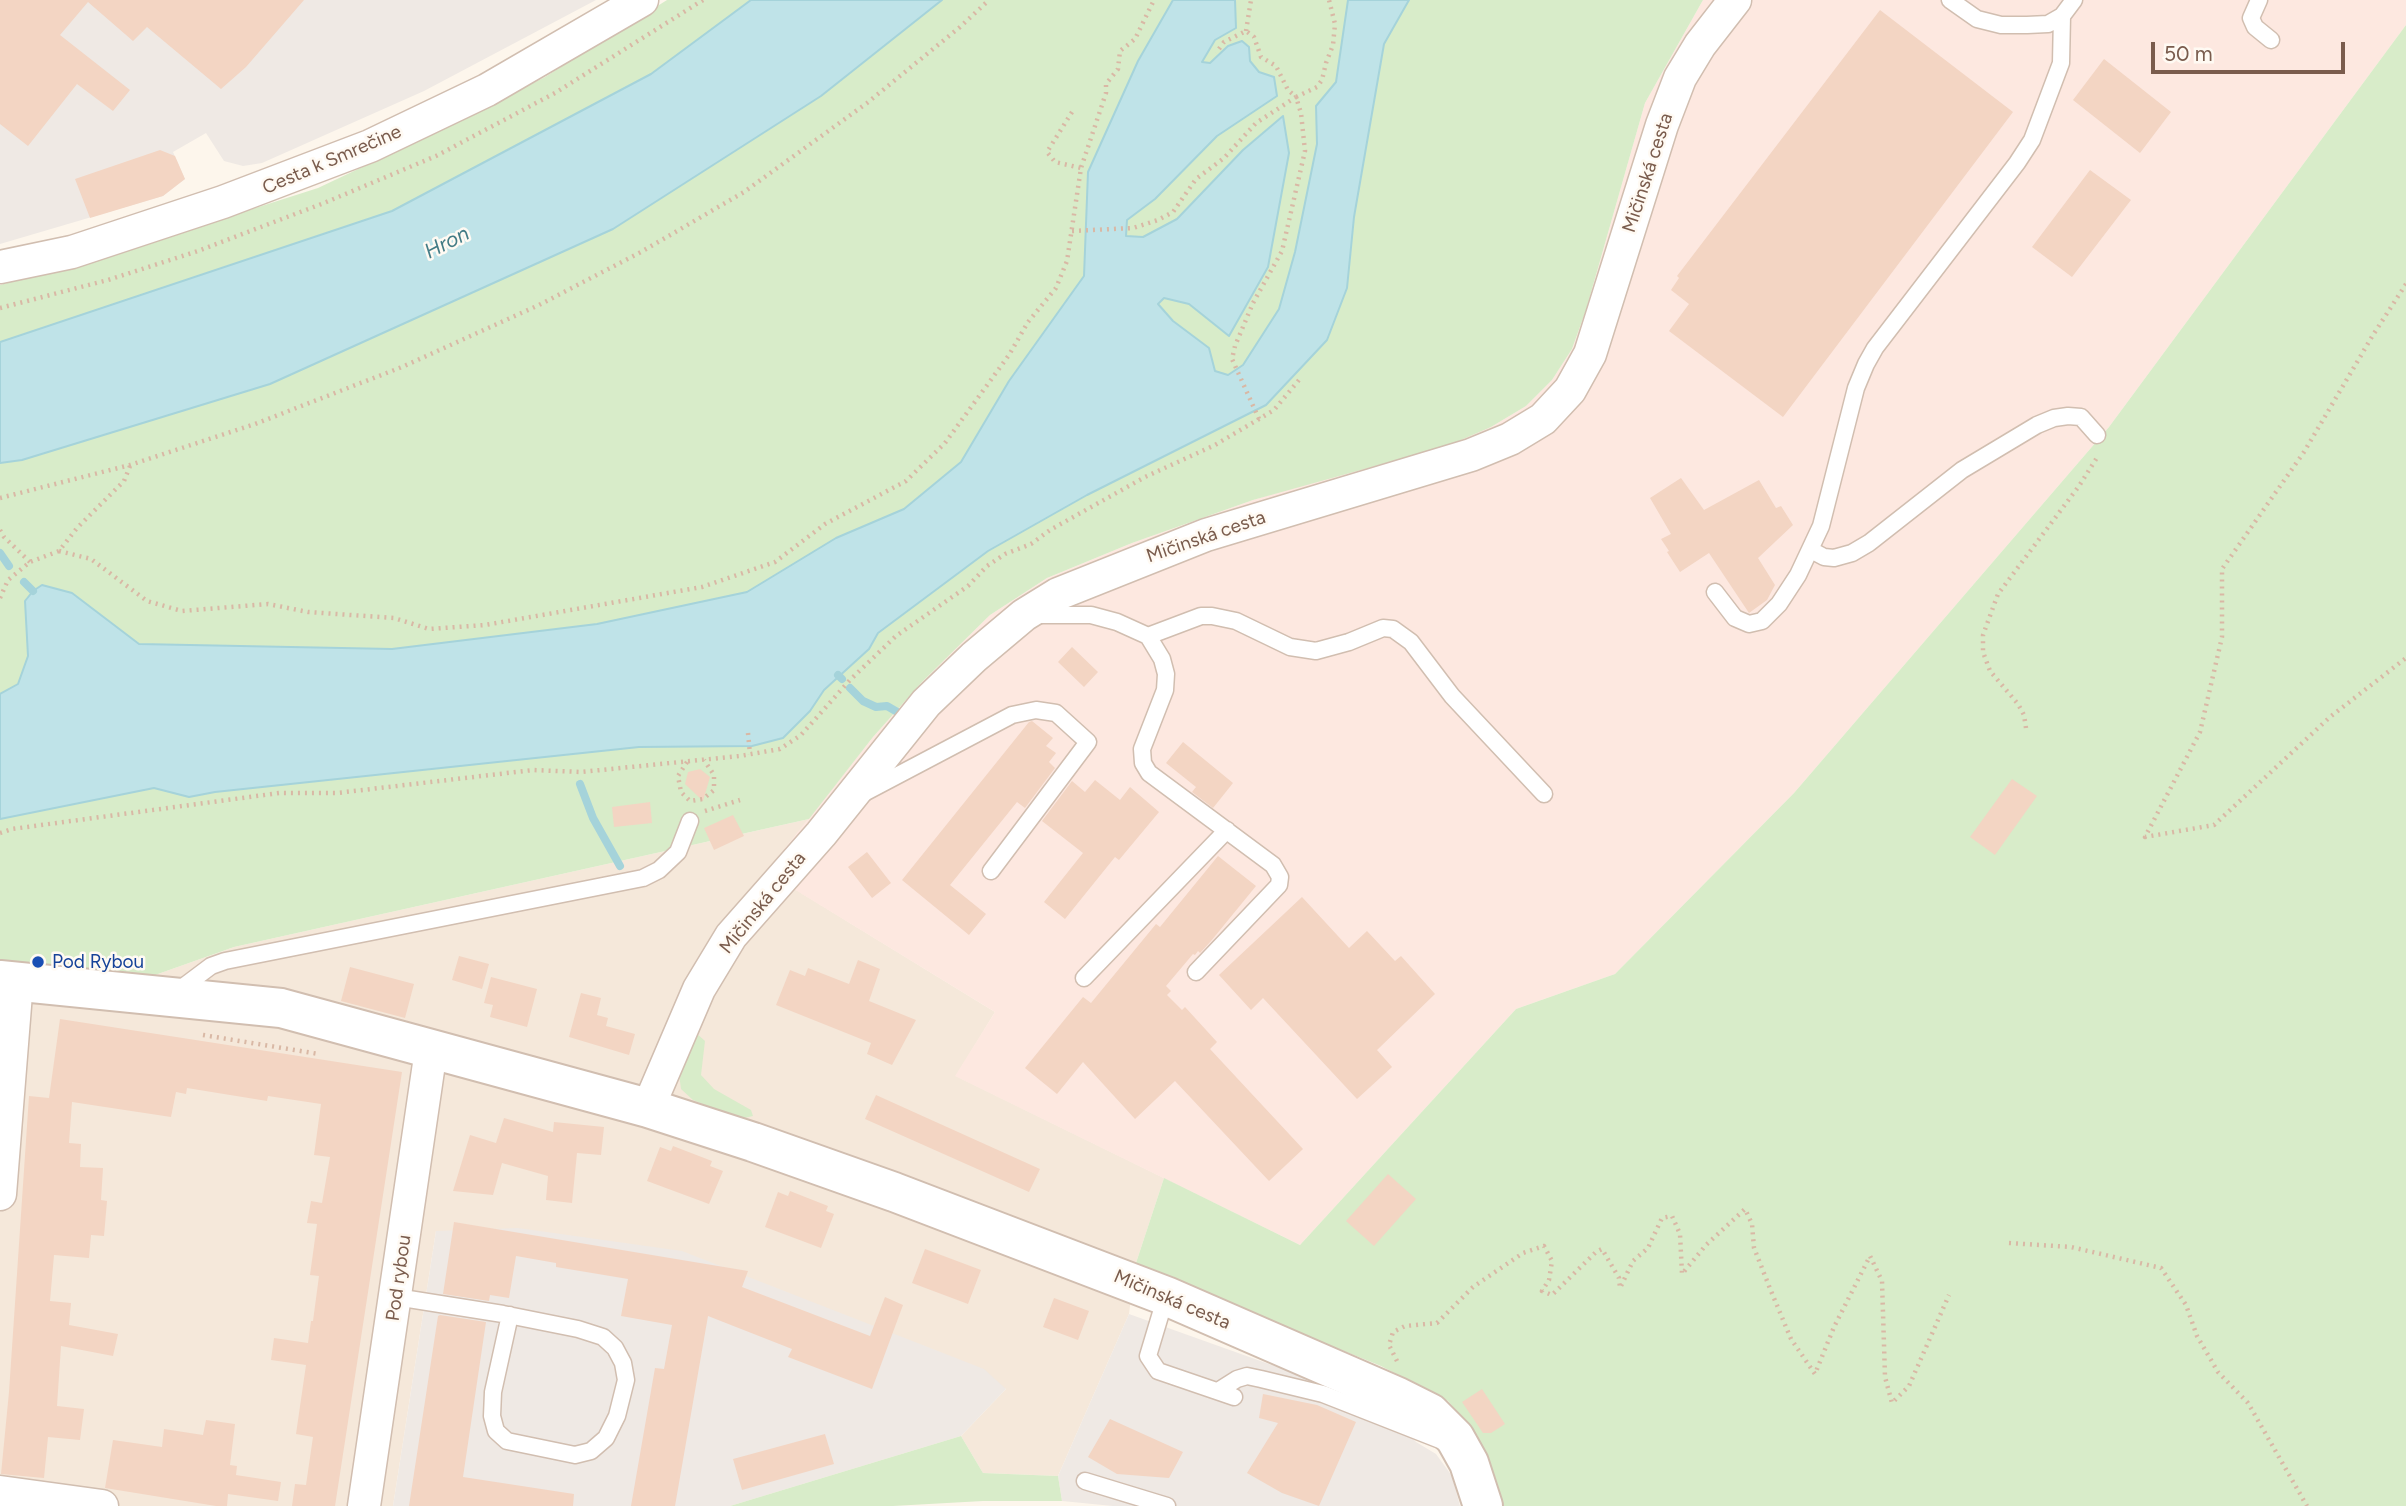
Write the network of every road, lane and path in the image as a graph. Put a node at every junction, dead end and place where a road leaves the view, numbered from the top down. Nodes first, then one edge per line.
1 (642, 0) edge
2 (989, 0) edge
3 (1154, 0) edge
4 (1251, 0) edge
5 (1329, 0) edge
6 (1735, 0) edge
7 (1950, 0) edge
8 (2074, 0) edge
9 (2259, 0) edge
10 (2062, 16) junction
11 (1246, 31) junction
12 (2270, 40) dead end
13 (1216, 53) dead end
14 (1296, 97) junction
15 (1072, 112) dead end
16 (1081, 168) junction
17 (1072, 231) junction
18 (0, 267) edge
19 (2406, 284) edge
20 (1299, 380) dead end
21 (1259, 419) junction
22 (2097, 435) joint
23 (130, 465) junction
24 (0, 498) edge
25 (0, 530) edge
26 (1811, 550) junction
27 (59, 551) junction
28 (30, 562) junction
29 (1715, 592) dead end
30 (0, 598) edge
31 (1024, 615) junction
32 (1148, 636) junction
33 (2406, 657) edge
34 (2026, 728) dead end
35 (748, 733) dead end
36 (750, 754) junction
37 (704, 760) junction
38 (688, 761) junction
39 (1544, 794) dead end
40 (740, 800) dead end
41 (846, 803) junction
42 (690, 821) joint
43 (1227, 830) junction
44 (0, 833) edge
45 (991, 871) dead end
46 (1196, 972) dead end
47 (1084, 978) dead end
48 (8, 980) edge
49 (171, 997) junction
50 (202, 1035) dead end
51 (431, 1050) junction
52 (322, 1055) dead end
53 (5, 1059) edge
54 (648, 1108) junction
55 (0, 1194) edge
56 (2009, 1243) dead end
57 (1949, 1295) dead end
58 (1166, 1296) junction
59 (396, 1297) junction
60 (510, 1315) junction
61 (1398, 1397) junction
62 (1461, 1449) junction
63 (1085, 1481) dead end
64 (0, 1492) edge
65 (102, 1506) edge
66 (364, 1506) edge
67 (1167, 1506) edge
68 (1483, 1506) edge
69 (2307, 1506) edge

1 - 18 street, Cesta k Smrečine
2 - 23 path
3 - 16 path
4 - 11 path
5 - 14 path
6 - 31 street, Mičinská cesta
7 - 10 lane
8 - 10 lane
9 - 12 lane
10 - 26 lane
11 - 13 path
11 - 14 path
14 - 17 path
14 - 21 path
15 - 16 path
16 - 17 path
17 - 27 path
19 - 33 path
20 - 21 path
21 - 36 path
22 - 26 lane
22 - 34 path
23 - 24 path
23 - 27 path
25 - 28 path
26 - 29 lane
27 - 28 path
28 - 30 path
31 - 32 lane
31 - 41 street, Mičinská cesta
32 - 39 lane
32 - 43 lane
35 - 36 path
36 - 37 path
37 - 38 path
37 - 38 path
38 - 44 path
40 - 42 path
41 - 45 lane
41 - 54 street, Mičinská cesta
42 - 49 lane
43 - 46 lane
43 - 47 lane
48 - 49 street, Mičinská cesta
48 - 53 street
49 - 51 street, Mičinská cesta
50 - 52 path
51 - 54 street, Mičinská cesta
51 - 59 street, Pod rybou
53 - 55 street
54 - 58 street, Mičinská cesta
56 - 69 path
57 - 61 path
58 - 61 street, Mičinská cesta
58 - 62 lane
59 - 60 lane
59 - 66 street, Pod rybou
60 - 60 lane
61 - 62 street, Mičinská cesta
62 - 68 street, Mičinská cesta
63 - 67 lane
64 - 65 street

